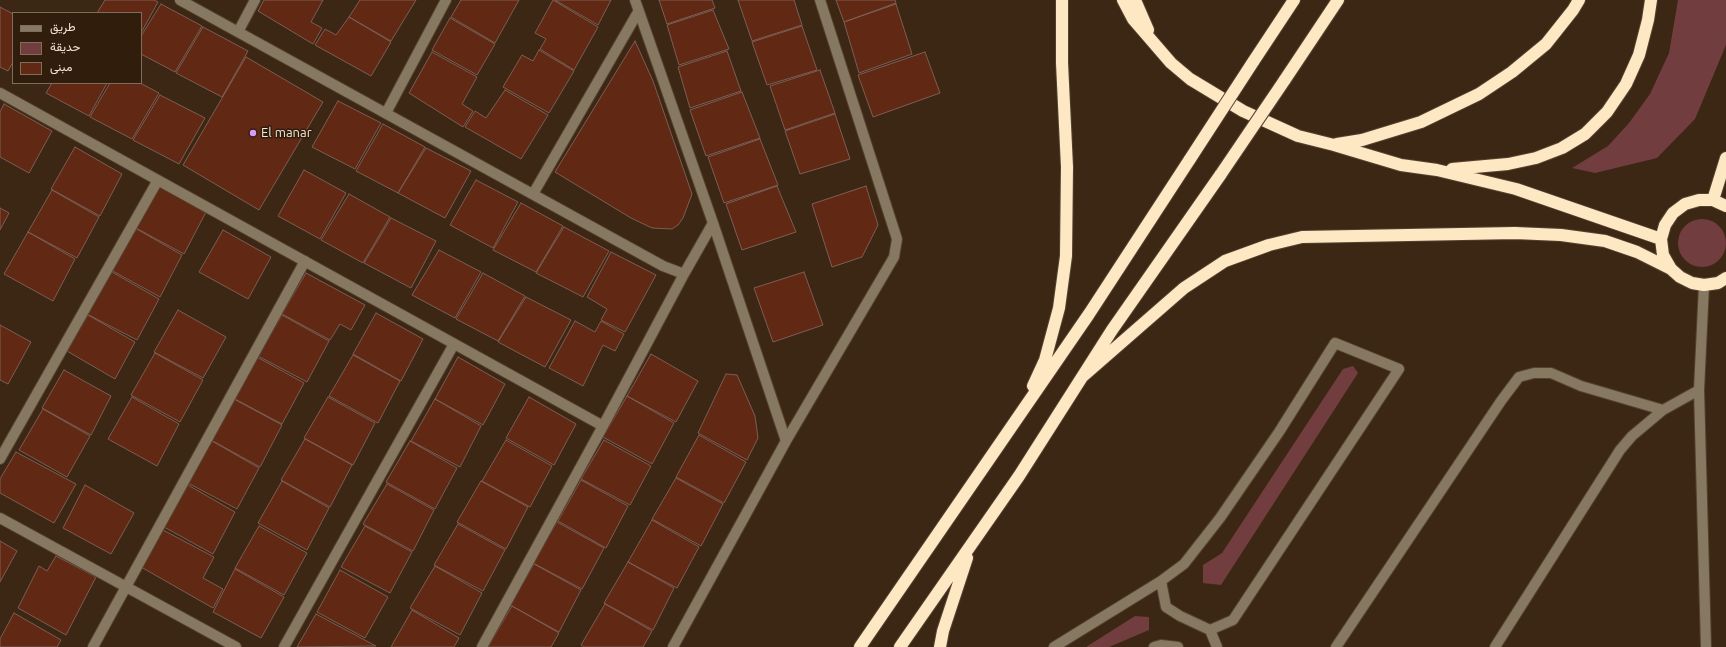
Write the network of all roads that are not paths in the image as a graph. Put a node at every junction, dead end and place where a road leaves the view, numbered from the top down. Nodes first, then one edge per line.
1 (180, 0) edge
2 (255, 0) edge
3 (446, 0) edge
4 (635, 0) edge
5 (820, 0) edge
6 (1062, 0) edge
7 (1123, 0) edge
8 (1135, 0) edge
9 (1294, 0) edge
10 (1338, 0) edge
11 (1651, 0) edge
12 (1576, 5) edge
13 (638, 12) junction
14 (238, 32) junction
15 (1155, 43) junction
16 (2, 98) edge
17 (386, 113) junction
18 (1334, 145) junction
19 (1726, 158) edge
20 (1437, 170) junction
21 (158, 180) junction
22 (533, 194) junction
23 (1713, 200) junction
24 (1726, 206) edge
25 (713, 223) junction
26 (1662, 239) junction
27 (305, 261) junction
28 (1671, 269) junction
29 (684, 274) junction
30 (1726, 278) edge
31 (1704, 285) junction
32 (454, 344) junction
33 (1082, 377) junction
34 (1699, 390) junction
35 (1663, 410) junction
36 (1020, 415) junction
37 (604, 426) junction
38 (786, 441) junction
39 (0, 459) edge
40 (0, 518) edge
41 (972, 546) junction
42 (1161, 581) junction
43 (126, 587) junction
44 (1210, 630) junction
45 (93, 647) edge
46 (236, 647) edge
47 (284, 647) edge
48 (482, 647) edge
49 (673, 647) edge
50 (860, 647) edge
51 (900, 647) edge
52 (940, 647) edge
53 (1054, 647) edge
54 (1154, 647) edge
55 (1178, 647) edge
56 (1217, 647) edge
57 (1336, 647) edge
58 (1495, 647) edge
59 (1706, 647) edge

1 - 14 street
2 - 14 street
3 - 17 street
4 - 13 street
5 - 38 street
6 - 36 highway
7 - 15 highway
8 - 15 highway
9 - 36 highway, bridge
10 - 33 highway, bridge
11 - 20 highway
12 - 18 highway
13 - 22 street
13 - 25 street
14 - 17 street
15 - 18 highway
16 - 21 street
17 - 22 street
18 - 20 highway
19 - 23 highway
20 - 26 highway
21 - 27 street
21 - 39 street
22 - 29 street
23 - 24 highway
23 - 26 highway
25 - 29 street
25 - 38 street
26 - 28 highway
27 - 32 street
27 - 43 street
28 - 31 highway
28 - 33 highway
29 - 37 street
30 - 31 highway
31 - 34 street
32 - 37 street
32 - 47 street
33 - 41 highway
34 - 35 street
34 - 59 street
35 - 57 street
35 - 58 street
36 - 50 highway
37 - 48 street
38 - 49 street
40 - 43 street
41 - 51 highway
41 - 52 highway
42 - 44 street
42 - 44 street
42 - 53 street
43 - 45 street
43 - 46 street
44 - 56 street
54 - 55 street

